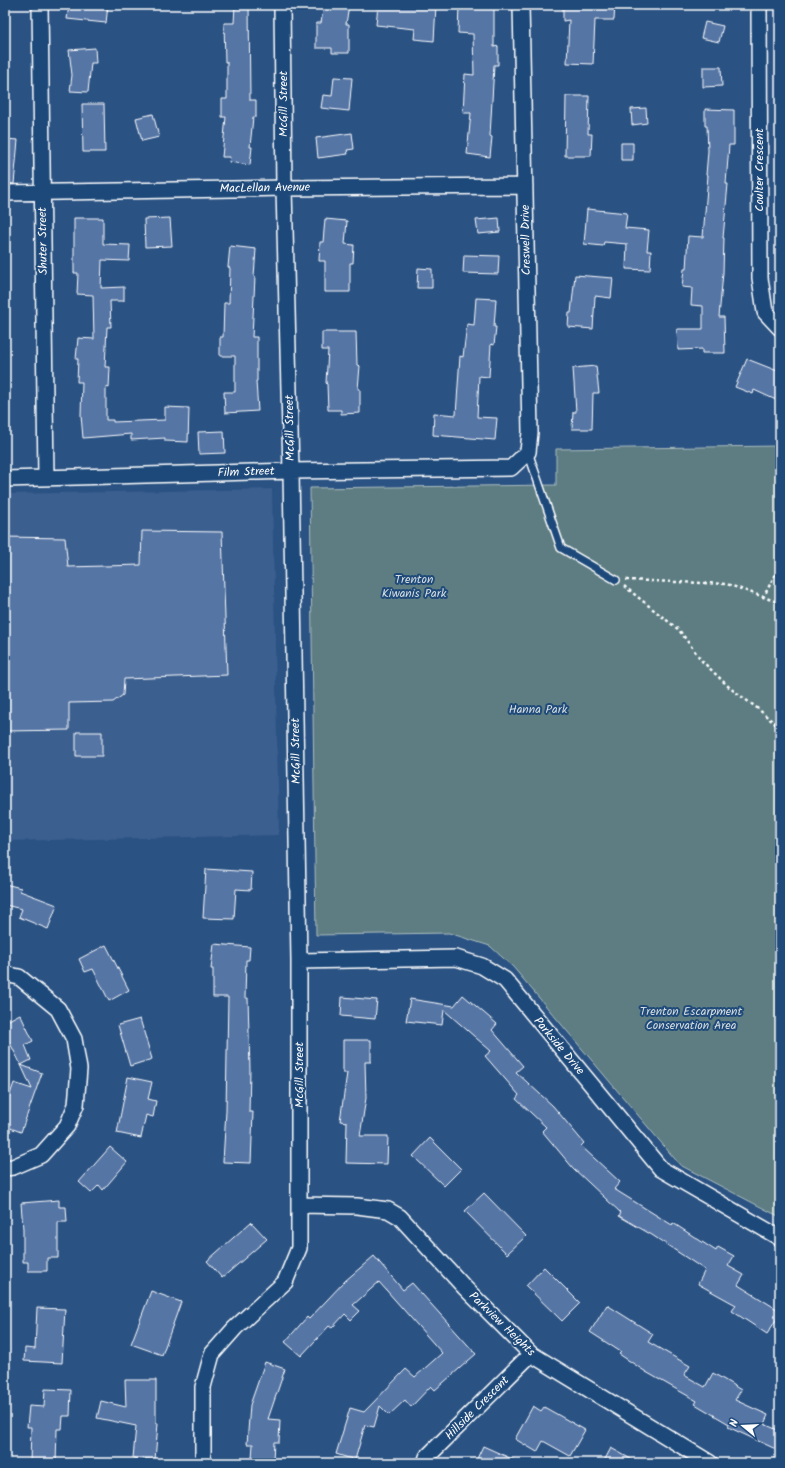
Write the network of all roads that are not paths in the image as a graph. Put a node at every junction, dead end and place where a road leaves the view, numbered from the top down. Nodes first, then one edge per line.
1 (40, 5) edge
2 (282, 5) edge
3 (521, 5) edge
4 (759, 5) edge
5 (525, 186) junction
6 (284, 188) junction
7 (5, 193) edge
8 (42, 193) junction
9 (780, 328) edge
10 (528, 452) junction
11 (291, 471) junction
12 (46, 478) junction
13 (5, 479) edge
14 (616, 580) road end
15 (299, 961) junction
16 (5, 974) edge
17 (5, 1168) edge
18 (299, 1205) junction
19 (780, 1238) edge
20 (531, 1354) junction
21 (203, 1463) edge
22 (425, 1463) edge
23 (710, 1463) edge

1 - 8 street, Shuter Street
2 - 6 street, McGill Street
3 - 5 street, Creswell Drive
4 - 9 street, Coulter Crescent
5 - 6 street, MacLellan Avenue
5 - 10 street, Creswell Drive
6 - 8 street, MacLellan Avenue
6 - 11 street, McGill Street
7 - 8 street, MacLellan Avenue
8 - 12 street, Shuter Street
10 - 11 street, Film Street
10 - 14 lane
11 - 12 street, Film Street
11 - 15 street, McGill Street
12 - 13 street, Film Street
15 - 18 street, McGill Street
15 - 19 street, Parkside Drive
16 - 17 street
18 - 20 street, Parkview Heights
18 - 21 street, McGill Street
20 - 22 street, Hillside Crescent
20 - 23 street, Parkview Heights

